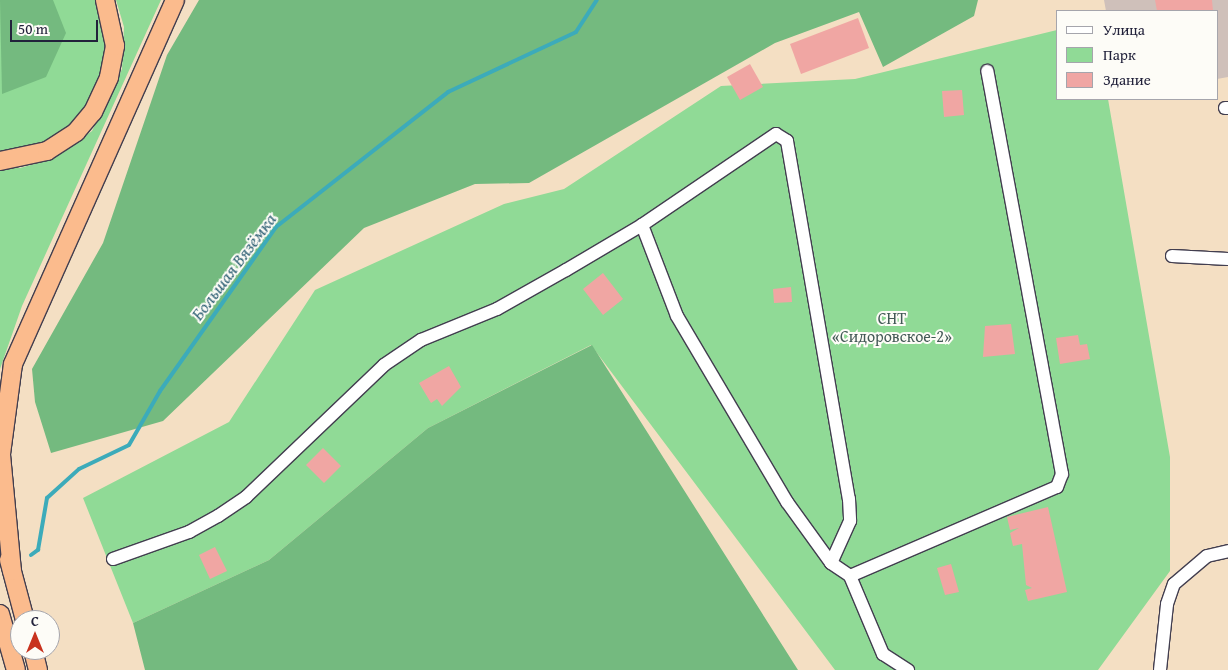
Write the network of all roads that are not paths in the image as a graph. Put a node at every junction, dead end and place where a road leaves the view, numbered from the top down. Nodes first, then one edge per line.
1 (105, 0) edge
2 (175, 0) edge
3 (987, 72) dead end
4 (0, 161) edge
5 (642, 225) junction
6 (1172, 256) dead end
7 (1228, 259) edge
8 (0, 525) edge
9 (1228, 551) edge
10 (113, 559) dead end
11 (831, 563) junction
12 (12, 571) junction
13 (850, 576) junction
14 (22, 610) edge
15 (0, 614) edge
16 (16, 670) edge
17 (908, 670) edge
18 (1160, 670) edge

1 - 4 highway
2 - 12 highway
3 - 13 street
5 - 10 street
5 - 11 street
5 - 11 street
6 - 7 street
8 - 12 highway
9 - 18 street
11 - 13 street
12 - 14 highway
13 - 17 street
15 - 16 highway

